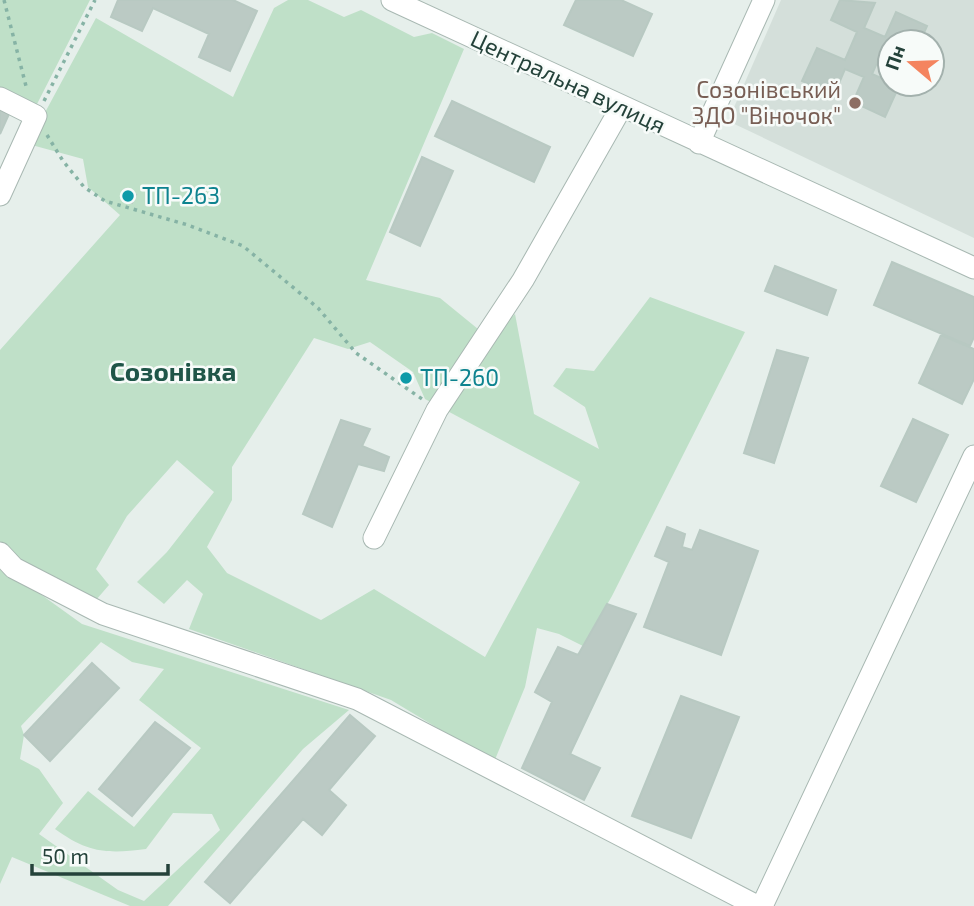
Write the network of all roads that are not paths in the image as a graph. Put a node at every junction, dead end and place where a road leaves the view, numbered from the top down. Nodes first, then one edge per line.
1 (764, 0) edge
2 (396, 1) edge
3 (0, 97) edge
4 (622, 106) junction
5 (699, 143) junction
6 (0, 195) edge
7 (974, 268) edge
8 (974, 456) edge
9 (374, 538) dead end
10 (0, 553) edge
11 (759, 906) edge

1 - 5 street
2 - 4 street, Центральна вулиця
3 - 6 street
4 - 5 street, Центральна вулиця
4 - 9 street
5 - 7 street, Центральна вулиця
8 - 11 street
10 - 11 street

